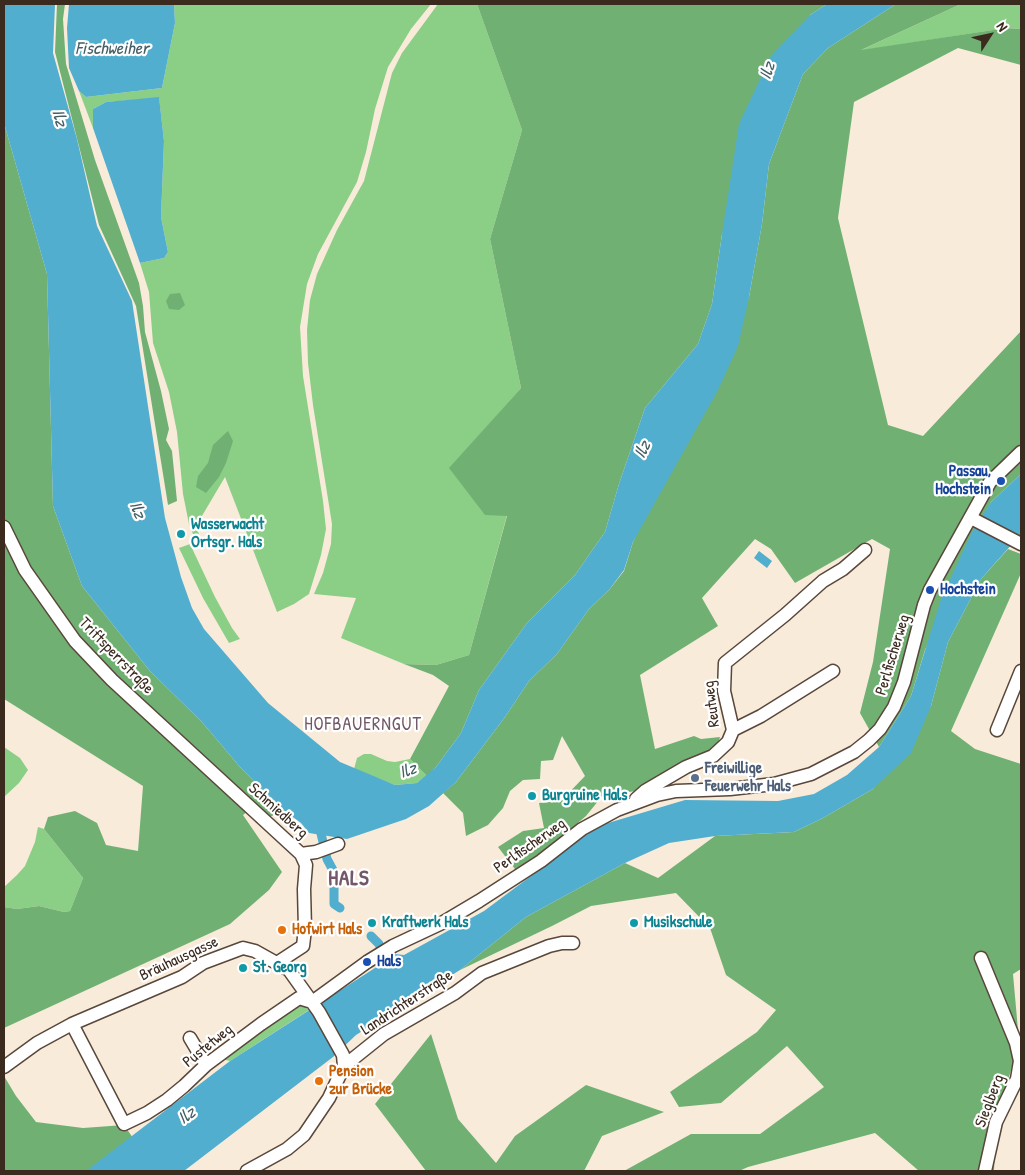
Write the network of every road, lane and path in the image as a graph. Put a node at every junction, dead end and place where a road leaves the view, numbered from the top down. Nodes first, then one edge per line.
1 (1021, 452) edge
2 (974, 520) junction
3 (4, 527) edge
4 (1021, 544) edge
5 (865, 550) dead end
6 (834, 671) dead end
7 (1021, 671) edge
8 (733, 730) junction
9 (996, 730) dead end
10 (208, 768) joint
11 (629, 805) junction
12 (334, 846) dead end
13 (301, 854) junction
14 (573, 943) dead end
15 (981, 958) dead end
16 (277, 963) junction
17 (312, 1002) junction
18 (72, 1024) junction
19 (190, 1038) dead end
20 (344, 1061) junction
21 (206, 1065) junction
22 (4, 1067) edge
23 (247, 1171) edge
24 (985, 1171) edge

1 - 2 street, Perlfischerweg
2 - 4 street
2 - 11 street, Perlfischerweg
3 - 10 street, Triftsperrstraße
5 - 8 street, Reutweg
6 - 8 street
7 - 9 street
8 - 11 street, Reutweg
10 - 13 street, Schmiedberg
11 - 17 street, Perlfischerweg
12 - 13 street
13 - 16 street, Schmiedberg
14 - 20 street, Landrichterstraße
15 - 24 street, Sieglberg
16 - 17 street, Bräuhausgasse
16 - 18 street, Bräuhausgasse
17 - 20 street, Bräuhausgasse
17 - 21 street, Pustetweg
18 - 21 street, Pustetweg
18 - 22 street, Bräuhausgasse
19 - 21 street
20 - 23 street, Landrichterstraße

